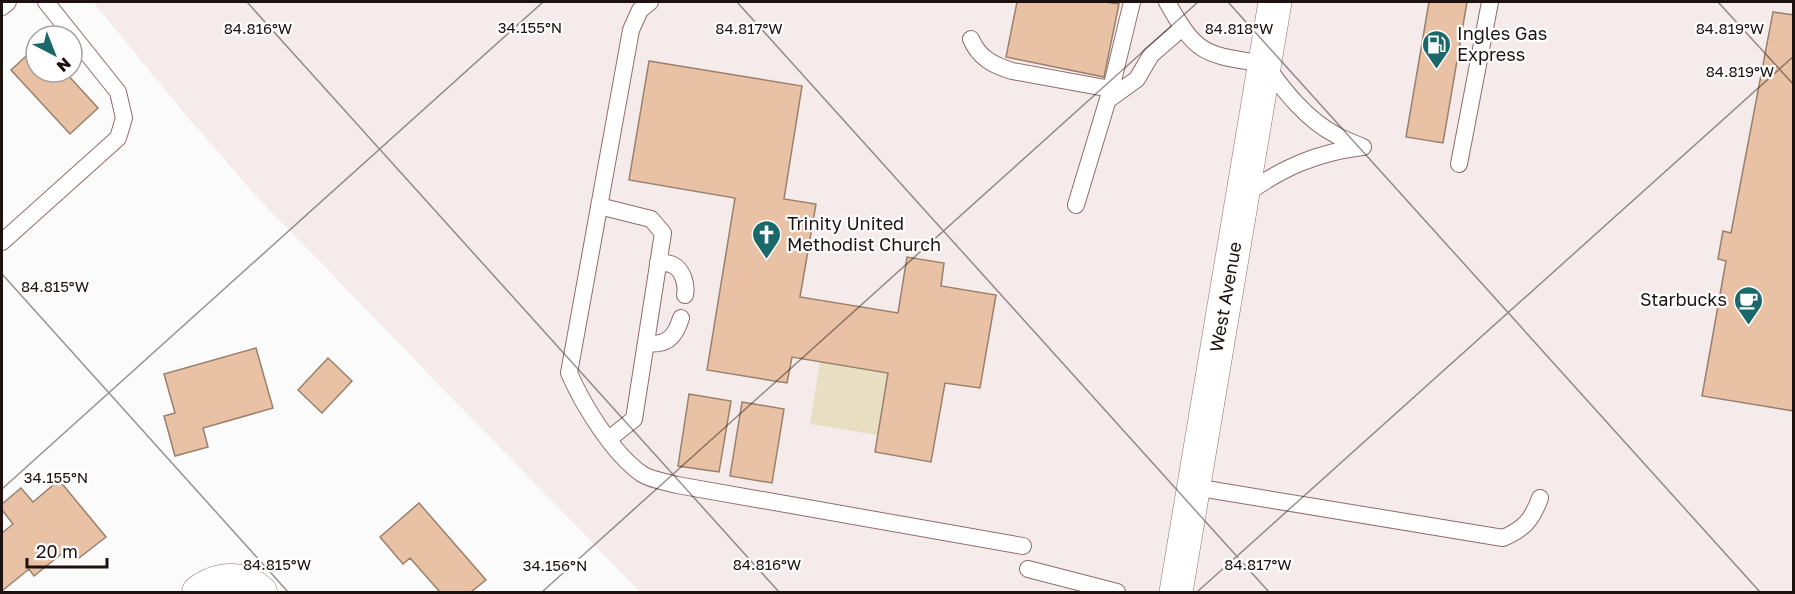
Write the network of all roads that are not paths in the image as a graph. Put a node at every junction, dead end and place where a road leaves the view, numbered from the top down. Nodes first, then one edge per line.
1 (8, 2) edge
2 (46, 2) edge
3 (650, 2) edge
4 (1132, 2) edge
5 (1167, 2) edge
6 (1275, 2) edge
7 (1490, 2) edge
8 (2, 8) edge
9 (1182, 28) junction
10 (971, 39) dead end
11 (1265, 64) junction
12 (1109, 95) junction
13 (1459, 164) dead end
14 (1243, 197) junction
15 (1076, 205) dead end
16 (599, 206) junction
17 (2, 242) edge
18 (658, 262) junction
19 (685, 295) dead end
20 (681, 318) dead end
21 (646, 343) junction
22 (609, 439) junction
23 (1194, 487) junction
24 (1540, 498) dead end
25 (1023, 546) dead end
26 (1028, 569) dead end
27 (198, 592) edge
28 (261, 592) edge
29 (1117, 592) edge
30 (1176, 592) edge

1 - 8 lane
2 - 17 lane
3 - 16 lane
4 - 12 lane
5 - 9 lane
6 - 11 main road, West Avenue
7 - 13 lane
9 - 11 lane
9 - 12 lane
10 - 12 lane
11 - 14 main road, West Avenue
11 - 14 lane
12 - 15 lane
14 - 23 main road, West Avenue
16 - 18 lane
16 - 22 lane
18 - 19 lane
18 - 21 lane
20 - 21 lane
21 - 22 lane
22 - 25 lane
23 - 24 lane
23 - 30 main road, West Avenue
26 - 29 lane
27 - 28 street

